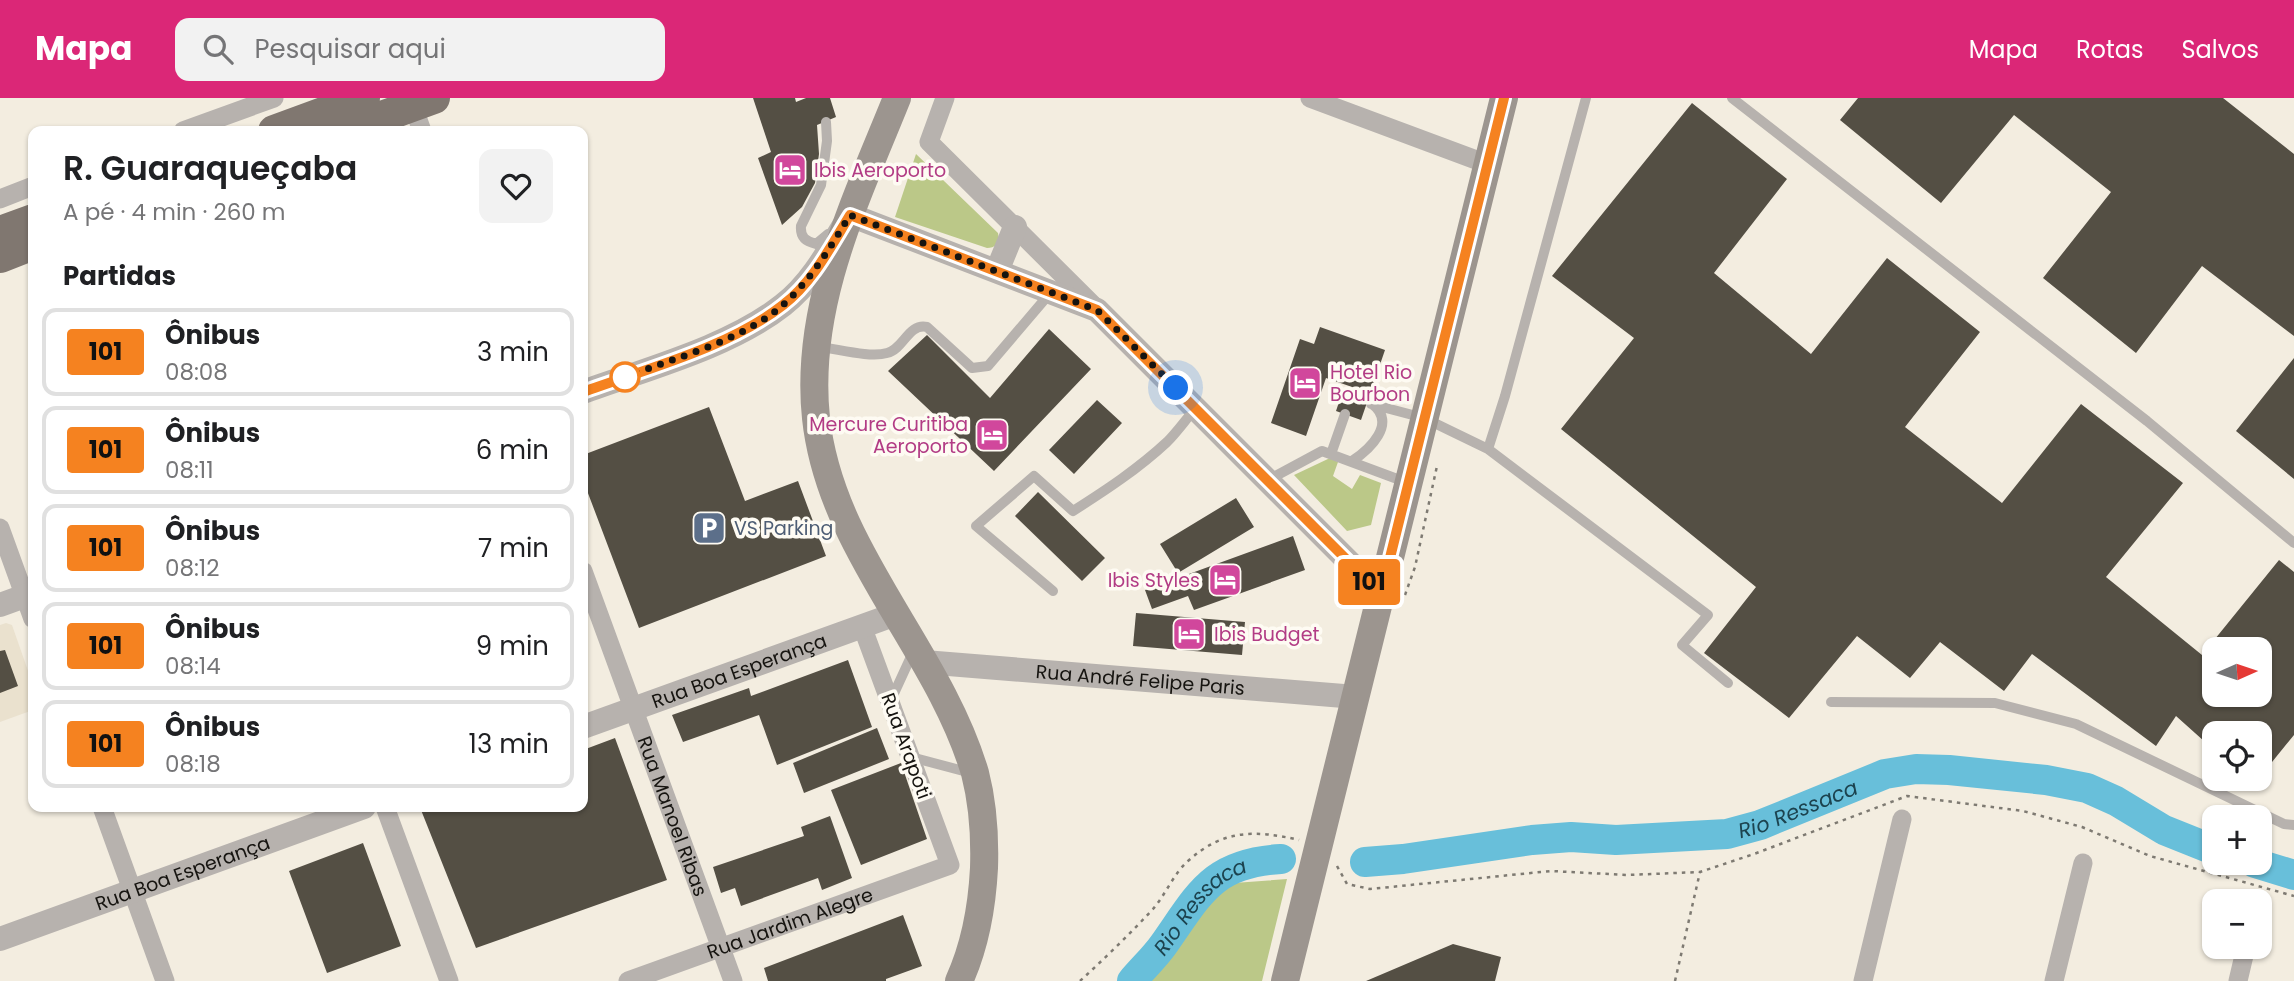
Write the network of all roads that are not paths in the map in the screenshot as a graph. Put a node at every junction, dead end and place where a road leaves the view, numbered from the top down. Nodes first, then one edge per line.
1 (274, 98) edge
2 (364, 98) edge
3 (897, 98) edge
4 (945, 98) edge
5 (1310, 98) edge
6 (1504, 98) edge
7 (1586, 98) edge
8 (1732, 98) edge
9 (423, 112) edge
10 (826, 122) dead end
11 (197, 126) edge
12 (288, 126) edge
13 (364, 126) edge
14 (1487, 164) junction
15 (28, 188) edge
16 (0, 199) edge
17 (850, 215) junction
18 (28, 222) edge
19 (1015, 227) junction
20 (0, 232) edge
21 (28, 246) edge
22 (0, 257) edge
23 (997, 271) junction
24 (1051, 292) junction
25 (1097, 310) junction
26 (816, 346) junction
27 (588, 390) edge
28 (1196, 408) junction
29 (1345, 414) dead end
30 (1424, 418) junction
31 (1488, 449) junction
32 (1331, 454) junction
33 (1352, 461) junction
34 (1268, 480) junction
35 (1408, 484) junction
36 (0, 528) edge
37 (2294, 543) edge
38 (588, 585) edge
39 (28, 592) edge
40 (1053, 592) dead end
41 (28, 594) edge
42 (1381, 594) junction
43 (0, 605) edge
44 (896, 614) junction
45 (862, 626) junction
46 (920, 654) junction
47 (1728, 682) dead end
48 (1356, 697) junction
49 (890, 702) junction
50 (1831, 702) dead end
51 (633, 709) junction
52 (588, 725) edge
53 (910, 757) junction
54 (975, 774) junction
55 (104, 812) edge
56 (350, 812) edge
57 (387, 812) edge
58 (1902, 819) dead end
59 (2294, 825) edge
60 (2083, 863) dead end
61 (950, 865) joint
62 (132, 891) junction
63 (0, 939) edge
64 (720, 948) junction
65 (2243, 959) edge
66 (165, 981) edge
67 (449, 981) edge
68 (628, 981) edge
69 (733, 981) edge
70 (959, 981) edge
71 (1284, 981) edge
72 (1863, 981) edge
73 (2054, 981) edge
74 (2238, 981) edge

1 - 11 street
2 - 12 highway
3 - 17 main road
4 - 19 street
5 - 14 street
6 - 14 main road
7 - 31 lane
8 - 37 lane
9 - 13 highway
10 - 17 lane
14 - 30 main road
15 - 16 street
17 - 23 street
17 - 26 main road
17 - 27 street
18 - 20 highway
19 - 23 street
19 - 25 street
21 - 22 highway
23 - 24 street
24 - 25 street
24 - 26 lane
25 - 28 street
26 - 44 main road
28 - 34 street
28 - 40 lane
29 - 32 lane
30 - 31 lane
30 - 33 lane
30 - 35 main road
31 - 47 lane
32 - 33 lane
32 - 34 lane
33 - 35 lane
34 - 42 street
35 - 42 main road
36 - 39 street
38 - 51 street, Rua Manoel Ribas
41 - 43 street
42 - 48 main road
44 - 45 street, Rua Boa Esperança
44 - 46 main road
45 - 49 street, Rua Arapoti
45 - 51 street, Rua Boa Esperança
46 - 48 street, Rua André Felipe Paris
46 - 49 lane
46 - 54 main road
48 - 71 main road
49 - 53 street, Rua Arapoti
50 - 59 lane
51 - 52 street, Rua Boa Esperança
51 - 64 street, Rua Manoel Ribas
53 - 54 lane
53 - 61 street, Rua Arapoti
54 - 70 main road
55 - 62 street
56 - 62 street, Rua Boa Esperança
57 - 67 street
58 - 72 street
60 - 73 street
61 - 64 street, Rua Jardim Alegre
62 - 63 street, Rua Boa Esperança
62 - 66 street
64 - 68 street, Rua Jardim Alegre
64 - 69 street, Rua Manoel Ribas
65 - 74 street

